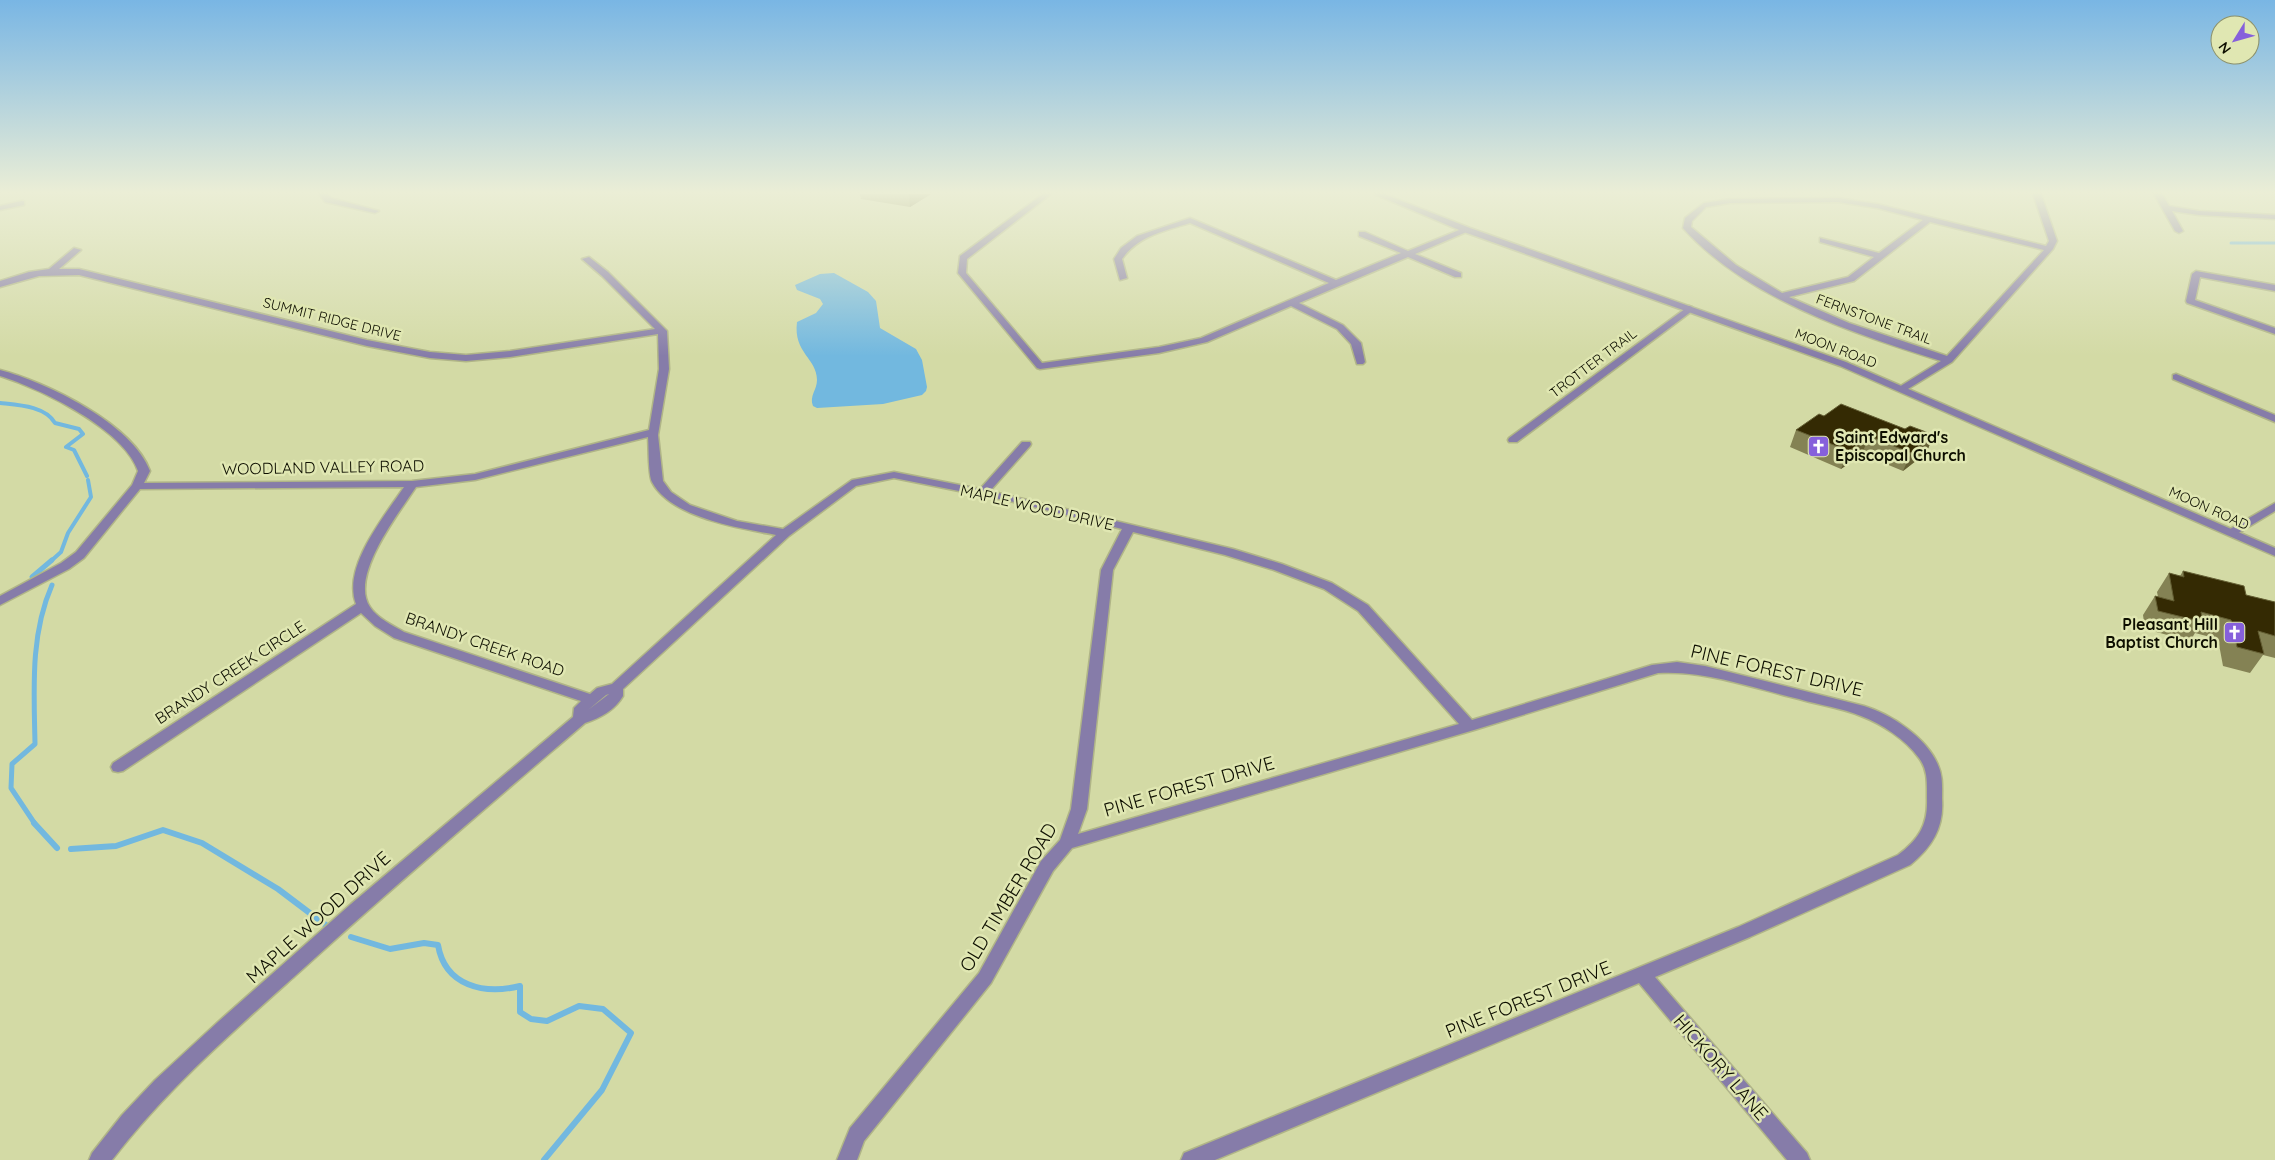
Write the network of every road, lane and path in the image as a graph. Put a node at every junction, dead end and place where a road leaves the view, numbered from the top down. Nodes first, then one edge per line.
1 (976, 248) edge
2 (1125, 248) edge
3 (1255, 248) edge
4 (1395, 248) edge
5 (1422, 248) edge
6 (1518, 248) edge
7 (1711, 248) edge
8 (1852, 248) edge
9 (1890, 248) edge
10 (2046, 248) edge
11 (2049, 249) joint
12 (77, 250) dead end
13 (1408, 254) junction
14 (1880, 256) junction
15 (586, 259) dead end
16 (53, 270) junction
17 (26, 274) junction
18 (1458, 275) dead end
19 (0, 276) edge
20 (1123, 278) dead end
21 (1336, 283) junction
22 (0, 284) edge
23 (2275, 288) edge
24 (1781, 296) junction
25 (1291, 302) junction
26 (1689, 309) junction
27 (2275, 330) edge
28 (662, 331) junction
29 (1949, 360) junction
30 (1360, 362) dead end
31 (0, 373) edge
32 (2176, 377) dead end
33 (1903, 390) junction
34 (2275, 418) edge
35 (654, 432) junction
36 (1513, 440) dead end
37 (1026, 444) dead end
38 (412, 484) junction
39 (137, 486) junction
40 (982, 493) junction
41 (2275, 506) edge
42 (1129, 528) junction
43 (2231, 532) junction
44 (785, 533) junction
45 (2275, 552) edge
46 (0, 602) edge
47 (362, 606) junction
48 (616, 688) junction
49 (591, 699) junction
50 (580, 720) junction
51 (1469, 726) junction
52 (118, 767) dead end
53 (1067, 843) junction
54 (1642, 974) junction
55 (99, 1160) edge
56 (846, 1160) edge
57 (1191, 1160) edge
58 (1800, 1160) edge

1 - 25 street
2 - 20 street
3 - 21 street
4 - 13 street
5 - 13 street
6 - 26 street, MOON ROAD
7 - 24 street, FERNSTONE TRAIL
8 - 14 street
9 - 14 street
10 - 11 street, FERNSTONE TRAIL
11 - 29 street
12 - 16 street
13 - 18 street
13 - 21 street
14 - 24 street
15 - 28 street
16 - 17 street, SUMMIT RIDGE DRIVE
16 - 28 street, SUMMIT RIDGE DRIVE
17 - 19 street
17 - 22 street, SUMMIT RIDGE DRIVE
21 - 25 street
23 - 27 street
24 - 29 street, FERNSTONE TRAIL
25 - 30 street
26 - 33 street, MOON ROAD
26 - 36 street, TROTTER TRAIL
28 - 35 street
29 - 33 street
31 - 39 street
32 - 34 street
33 - 43 street, MOON ROAD
35 - 38 street, WOODLAND VALLEY ROAD
35 - 44 street
37 - 40 street
38 - 39 street, WOODLAND VALLEY ROAD
38 - 47 street
39 - 46 street
40 - 42 street, MAPLE WOOD DRIVE
40 - 44 street, MAPLE WOOD DRIVE
41 - 43 street
42 - 51 street, MAPLE WOOD DRIVE
42 - 53 street, OLD TIMBER ROAD
43 - 45 street, MOON ROAD
44 - 48 street, MAPLE WOOD DRIVE
47 - 49 street, BRANDY CREEK ROAD
47 - 52 street, BRANDY CREEK CIRCLE
48 - 49 street, MAPLE WOOD DRIVE
48 - 50 street, MAPLE WOOD DRIVE
49 - 50 street, MAPLE WOOD DRIVE
50 - 55 street, MAPLE WOOD DRIVE
51 - 53 street, PINE FOREST DRIVE
51 - 54 street, PINE FOREST DRIVE
53 - 56 street, OLD TIMBER ROAD
54 - 57 street, PINE FOREST DRIVE
54 - 58 street, HICKORY LANE

